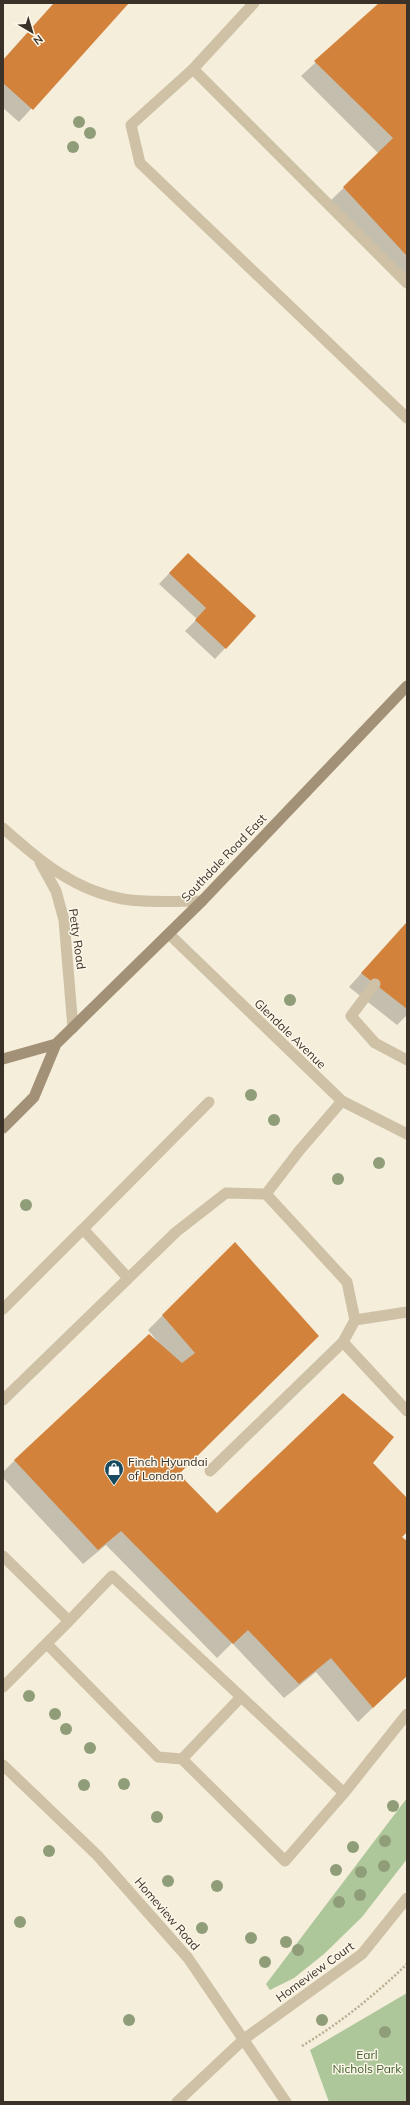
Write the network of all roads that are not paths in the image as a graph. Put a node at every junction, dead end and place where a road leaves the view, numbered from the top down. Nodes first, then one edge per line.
1 (254, 3) edge
2 (193, 69) junction
3 (407, 283) edge
4 (407, 418) edge
5 (407, 686) edge
6 (3, 828) edge
7 (38, 859) junction
8 (202, 901) junction
9 (169, 934) junction
10 (375, 984) dead end
11 (73, 1028) junction
12 (56, 1044) junction
13 (3, 1059) edge
14 (407, 1060) edge
15 (209, 1102) dead end
16 (342, 1102) junction
17 (3, 1128) edge
18 (407, 1134) edge
19 (266, 1194) junction
20 (83, 1229) junction
21 (128, 1278) junction
22 (3, 1309) edge
23 (407, 1312) edge
24 (355, 1320) junction
25 (343, 1342) junction
26 (3, 1400) edge
27 (407, 1411) edge
28 (210, 1471) dead end
29 (3, 1556) edge
30 (69, 1621) junction
31 (47, 1644) junction
32 (3, 1687) edge
33 (241, 1697) junction
34 (407, 1714) edge
35 (182, 1759) junction
36 (3, 1765) edge
37 (344, 1793) junction
38 (407, 1898) edge
39 (244, 2039) junction
40 (177, 2102) edge
41 (286, 2102) edge

1 - 2 street
2 - 3 street
2 - 4 street
5 - 8 main road, Southdale Road East
6 - 7 street, Petty Road
7 - 8 street, Petty Road
7 - 11 street, Petty Road
8 - 9 main road, Southdale Road East
9 - 11 main road, Southdale Road East
9 - 16 street, Glendale Avenue
10 - 14 street
11 - 12 main road, Southdale Road East
12 - 13 main road, Southdale Road East
12 - 17 main road, Southdale Road East
15 - 20 street
16 - 18 street, Glendale Avenue
16 - 19 street
19 - 21 street
19 - 24 street
20 - 21 street
20 - 22 street
21 - 26 street
23 - 24 street
24 - 25 street
25 - 27 street
25 - 28 street
29 - 30 street
30 - 31 street
30 - 33 street
31 - 32 street
31 - 35 street
33 - 35 street
33 - 37 street
34 - 37 street
35 - 37 street
36 - 39 street, Homeview Road
38 - 39 street, Homeview Court
39 - 40 street, Homeview Court
39 - 41 street, Homeview Road

